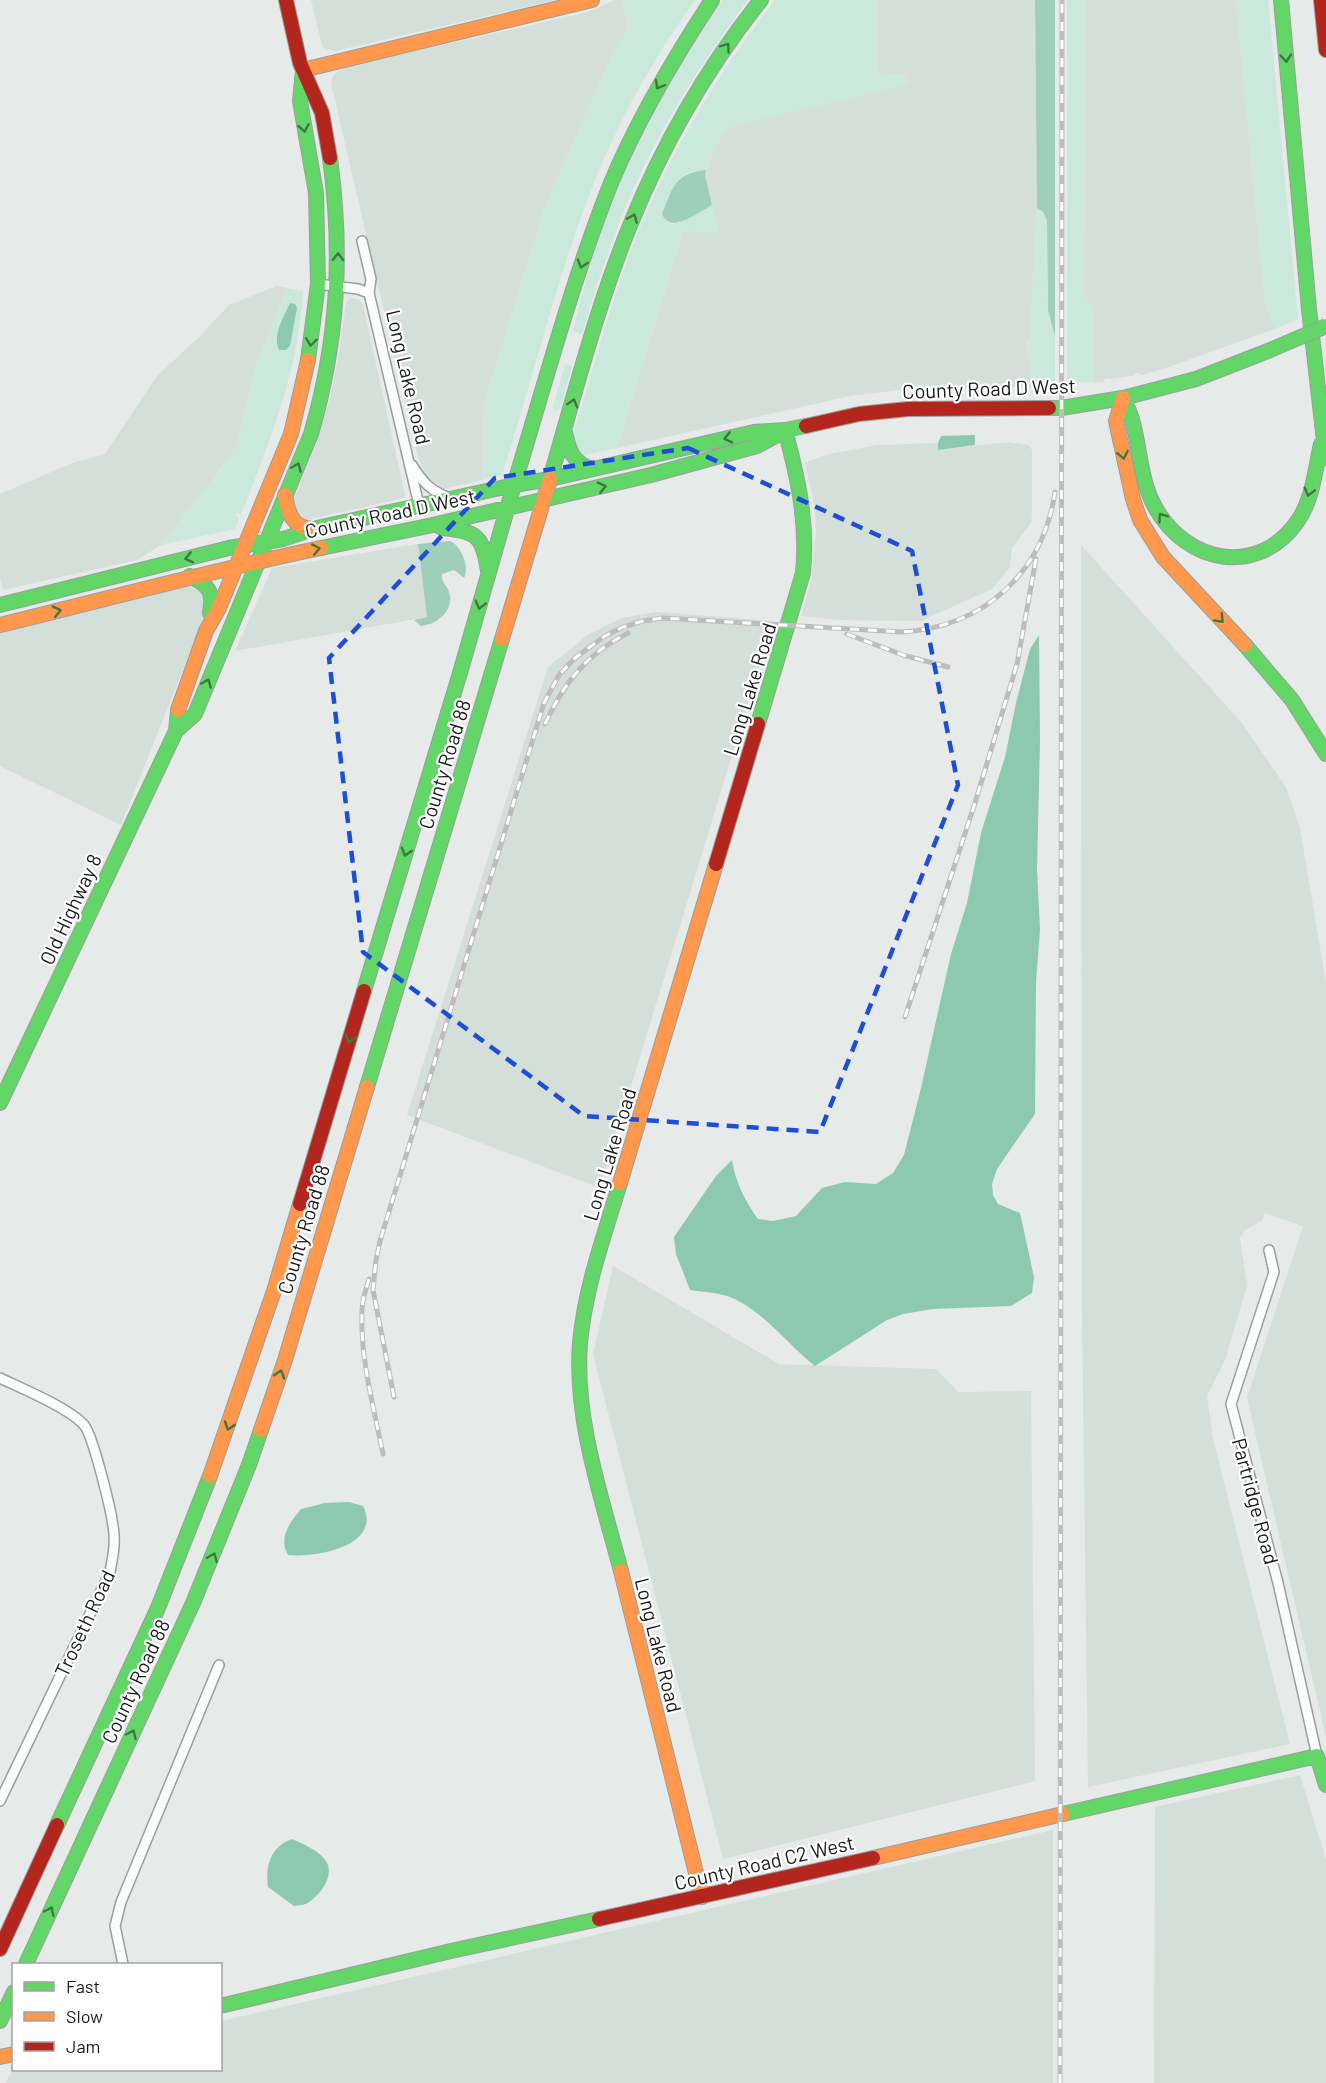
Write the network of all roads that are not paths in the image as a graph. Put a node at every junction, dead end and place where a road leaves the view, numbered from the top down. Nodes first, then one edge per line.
1 (286, 0) edge
2 (592, 0) edge
3 (712, 0) edge
4 (761, 0) edge
5 (1281, 0) edge
6 (1322, 0) edge
7 (1326, 50) edge
8 (303, 70) junction
9 (362, 241) dead end
10 (318, 284) junction
11 (337, 287) junction
12 (369, 293) junction
13 (1326, 326) edge
14 (1124, 398) junction
15 (565, 428) junction
16 (785, 430) junction
17 (1323, 435) junction
18 (407, 455) junction
19 (1326, 458) edge
20 (591, 469) junction
21 (550, 479) junction
22 (514, 484) junction
23 (285, 494) junction
24 (453, 499) junction
25 (545, 500) junction
26 (419, 505) junction
27 (507, 508) junction
28 (428, 526) junction
29 (317, 528) junction
30 (266, 541) junction
31 (246, 545) junction
32 (259, 560) junction
33 (237, 565) junction
34 (488, 575) junction
35 (190, 576) junction
36 (0, 605) edge
37 (0, 625) edge
38 (206, 631) junction
39 (176, 731) junction
40 (1326, 754) edge
41 (2, 1094) edge
42 (1269, 1250) dead end
43 (0, 1378) edge
44 (219, 1665) dead end
45 (1317, 1756) junction
46 (1326, 1785) edge
47 (0, 1801) edge
48 (702, 1897) junction
49 (0, 1949) edge
50 (27, 1963) edge
51 (123, 1963) edge
52 (12, 1996) edge
53 (222, 2006) edge
54 (0, 2021) edge

1 - 8 main road
2 - 8 main road
3 -> 22 main road, County Road 88
15 -> 4 main road, County Road 88
5 -> 17 main road
6 - 7 main road
8 -> 10 main road, Old Highway 8
11 -> 8 main road, Old Highway 8
9 - 12 street, Long Lake Road
10 - 11 street, Long Lake Road
10 -> 31 main road, Old Highway 8
11 - 12 street, Long Lake Road
23 -> 11 main road, Old Highway 8
12 - 18 street, Long Lake Road
13 - 14 main road, County Road D West, bridge
14 - 16 main road, County Road D West
17 -> 14 main road
14 -> 40 main road
15 - 20 main road
15 - 21 main road, County Road 88
16 -> 20 main road, County Road D West
25 -> 16 main road, County Road D West
16 - 48 main road, Long Lake Road
17 - 19 main road
18 - 24 street
18 - 26 street, Long Lake Road
20 - 21 main road, County Road D West
21 - 22 main road, County Road D West
21 - 25 main road, County Road 88
22 - 24 main road, County Road D West
22 - 27 main road, County Road 88
23 - 29 main road
23 - 30 main road, Old Highway 8
24 - 26 main road, County Road D West
25 - 27 main road, County Road D West
50 -> 25 main road, County Road 88
26 - 29 main road, County Road D West
27 - 28 main road, County Road D West
27 - 34 main road, County Road 88
32 -> 28 main road, County Road D West
28 - 34 main road
29 - 30 main road, County Road D West
30 - 31 main road, County Road D West
30 - 32 main road, Old Highway 8
31 - 33 main road, Old Highway 8
31 -> 36 main road, County Road D West
32 - 33 main road, County Road D West
39 -> 32 main road, Old Highway 8
33 - 35 main road, County Road D West
33 - 38 main road, Old Highway 8
34 -> 49 main road, County Road 88
37 -> 35 main road, County Road D West
35 - 38 main road
38 - 39 main road, Old Highway 8
39 - 41 main road, Old Highway 8
42 - 45 street, Partridge Road
43 - 47 street, Troseth Road
44 - 51 street
45 - 46 main road
45 - 48 main road, County Road C2 West
48 - 53 main road, County Road C2 West
52 - 54 main road

